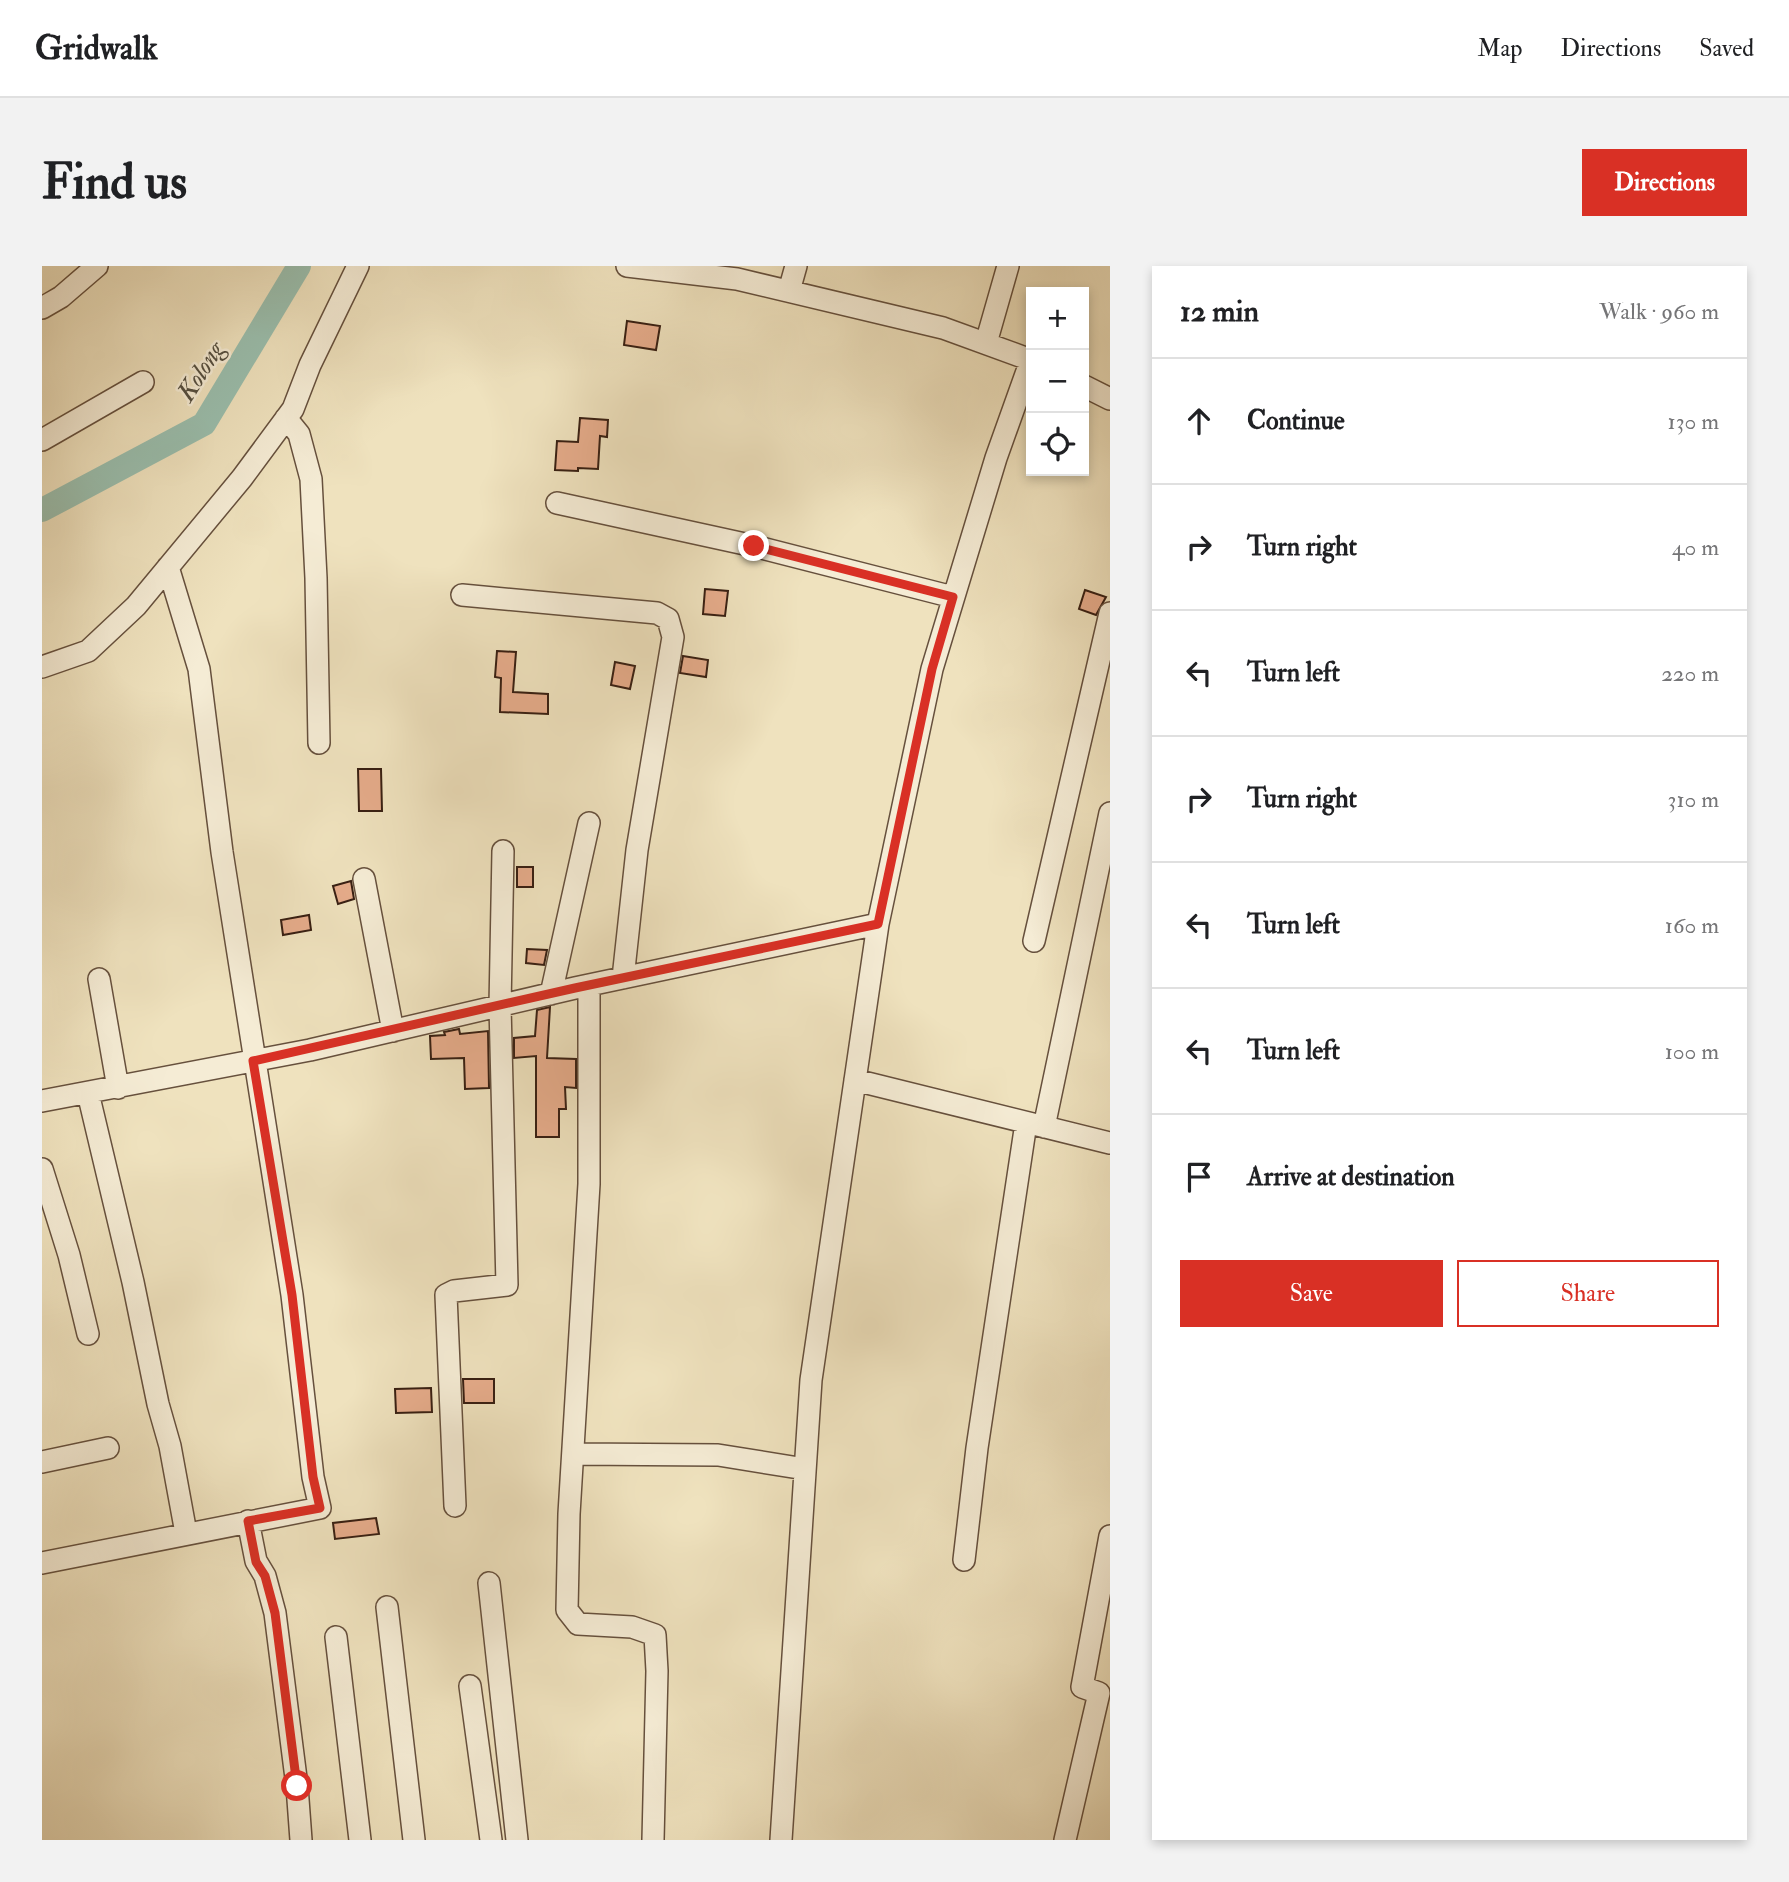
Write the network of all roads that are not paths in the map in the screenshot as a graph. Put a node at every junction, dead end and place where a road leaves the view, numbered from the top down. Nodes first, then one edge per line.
1 (97, 266) edge
2 (358, 266) edge
3 (796, 266) edge
4 (1007, 266) edge
5 (624, 267) edge
6 (789, 291) junction
7 (42, 308) edge
8 (986, 343) junction
9 (1026, 358) edge
10 (1026, 374) edge
11 (143, 382) dead end
12 (1089, 388) edge
13 (1110, 399) edge
14 (286, 418) junction
15 (42, 440) edge
16 (557, 503) dead end
17 (168, 567) junction
18 (462, 595) dead end
19 (953, 597) junction
20 (1110, 613) edge
21 (42, 667) edge
22 (319, 743) dead end
23 (1110, 813) edge
24 (589, 823) dead end
25 (503, 850) dead end
26 (364, 879) dead end
27 (878, 924) junction
28 (1034, 941) dead end
29 (623, 978) junction
30 (99, 979) dead end
31 (589, 985) junction
32 (551, 994) junction
33 (500, 1006) junction
34 (393, 1031) junction
35 (253, 1061) junction
36 (855, 1080) junction
37 (118, 1088) junction
38 (88, 1093) junction
39 (42, 1101) edge
40 (1035, 1125) junction
41 (1110, 1143) edge
42 (42, 1169) edge
43 (88, 1334) dead end
44 (108, 1448) dead end
45 (573, 1454) junction
46 (42, 1462) edge
47 (805, 1469) junction
48 (455, 1506) dead end
49 (248, 1521) junction
50 (186, 1533) junction
51 (1110, 1536) edge
52 (964, 1560) dead end
53 (42, 1563) edge
54 (489, 1583) dead end
55 (387, 1607) dead end
56 (336, 1637) dead end
57 (470, 1686) dead end
58 (301, 1840) edge
59 (360, 1840) edge
60 (414, 1840) edge
61 (491, 1840) edge
62 (517, 1840) edge
63 (653, 1840) edge
64 (781, 1840) edge
65 (1065, 1840) edge

1 - 7 street
2 - 14 street
3 - 6 street
4 - 8 street
5 - 6 street
6 - 8 street
8 - 9 street
10 - 19 street
11 - 15 street
12 - 13 street
14 - 17 street
14 - 22 street
16 - 19 street
17 - 21 street
17 - 35 street
18 - 29 street
19 - 27 street
20 - 28 street
23 - 40 street
24 - 32 street
25 - 33 street
26 - 34 street
27 - 29 street
27 - 36 street
29 - 31 street
30 - 37 street
31 - 32 street
31 - 45 street
32 - 33 street
33 - 34 street
33 - 48 street
34 - 35 street
35 - 37 street
35 - 49 street
36 - 40 street
36 - 47 street
37 - 38 street
38 - 39 street
38 - 50 street
40 - 41 street
40 - 52 street
42 - 43 street
44 - 46 street
45 - 47 street
45 - 63 street
47 - 64 street
49 - 50 street
49 - 58 street
50 - 53 street
51 - 65 street
54 - 62 street
55 - 60 street
56 - 59 street
57 - 61 street

